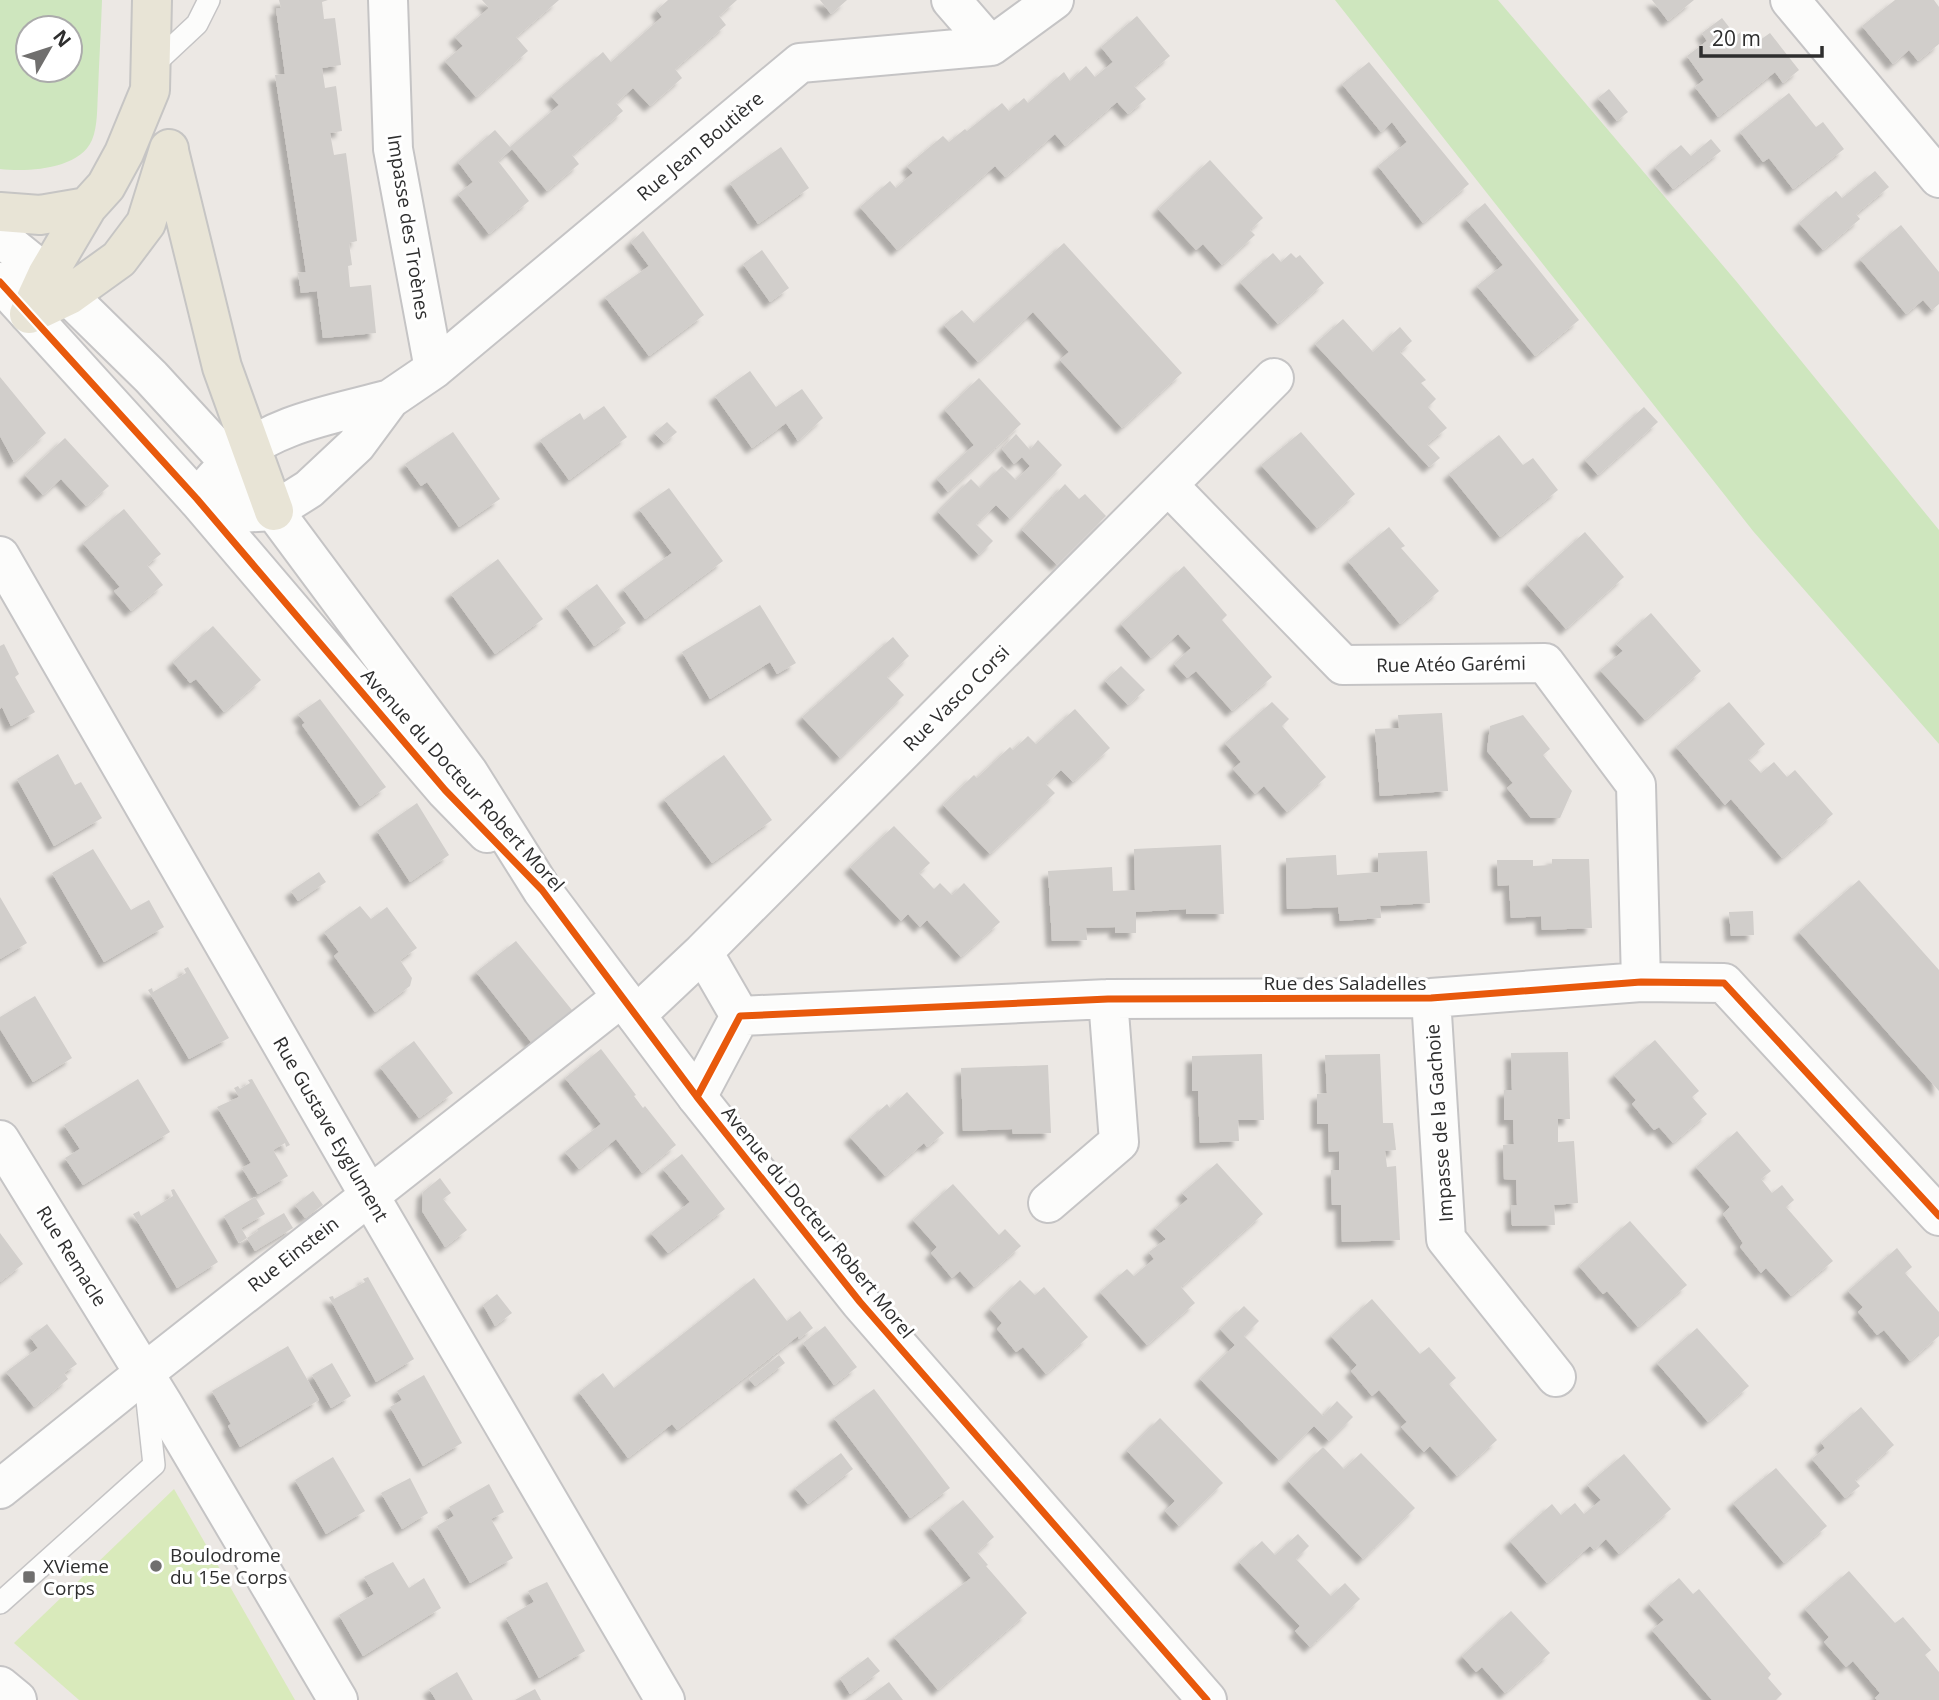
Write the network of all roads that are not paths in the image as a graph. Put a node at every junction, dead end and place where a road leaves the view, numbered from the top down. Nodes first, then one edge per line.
1 (152, 0) edge
2 (209, 0) edge
3 (388, 0) edge
4 (951, 0) edge
5 (1054, 0) edge
6 (1790, 0) edge
7 (991, 46) junction
8 (151, 79) junction
9 (169, 150) junction
10 (1933, 160) edge
11 (87, 207) junction
12 (0, 212) edge
13 (0, 237) edge
14 (0, 282) edge
15 (58, 285) junction
16 (29, 314) junction
17 (433, 369) junction
18 (1274, 378) dead end
19 (390, 399) junction
20 (240, 455) junction
21 (1168, 485) junction
22 (197, 499) junction
23 (274, 511) junction
24 (0, 556) edge
25 (426, 742) junction
26 (703, 952) junction
27 (1641, 982) junction
28 (1431, 998) junction
29 (1108, 999) junction
30 (629, 1006) junction
31 (740, 1016) junction
32 (697, 1097) junction
33 (0, 1140) edge
34 (369, 1195) junction
35 (1048, 1203) dead end
36 (1939, 1216) edge
37 (144, 1373) junction
38 (1556, 1377) dead end
39 (0, 1489) edge
40 (0, 1603) edge
41 (0, 1686) edge
42 (17, 1700) edge
43 (338, 1700) edge
44 (666, 1700) edge
45 (1207, 1700) edge

1 - 8 main road
2 - 8 lane
3 - 17 street, Impasse des Troènes
4 - 7 street
5 - 7 street
6 - 10 street
7 - 17 street, Rue Jean Boutière
8 - 9 main road
8 - 11 main road
9 - 15 main road
9 - 20 main road
11 - 12 main road
11 - 15 main road
13 - 15 street
14 - 16 street, Avenue du Docteur Robert Morel
15 - 16 main road
15 - 20 street
16 - 22 street, Avenue du Docteur Robert Morel
17 - 19 street, Rue Jean Boutière
18 - 21 street, Rue Vasco Corsi
19 - 20 street, Rue Jean Boutière
19 - 23 street, Rue Jean Boutière
20 - 22 street, Rue Jean Boutière
20 - 23 main road
21 - 26 street, Rue Vasco Corsi
21 - 27 street, Rue Atéo Garémi
22 - 23 street, Rue Jean Boutière
22 - 25 street, Avenue du Docteur Robert Morel
23 - 25 street, Avenue du Docteur Robert Morel
24 - 34 street, Rue Gustave Eyglument
25 - 30 street, Avenue du Docteur Robert Morel
26 - 30 street, Rue Vasco Corsi
26 - 31 street
27 - 28 street, Rue des Saladelles
27 - 36 street, Rue des Saladelles
28 - 29 street, Rue des Saladelles
28 - 38 street, Impasse de la Gachoie
29 - 31 street, Rue des Saladelles
29 - 35 street
30 - 32 street, Avenue du Docteur Robert Morel
30 - 34 street, Rue Einstein
31 - 32 street
32 - 45 street, Avenue du Docteur Robert Morel
33 - 37 street, Rue Remacle
34 - 37 street, Rue Einstein
34 - 44 street, Rue Gustave Eyglument
37 - 39 street, Rue Einstein
37 - 40 lane
37 - 43 street, Rue Remacle
41 - 42 street

